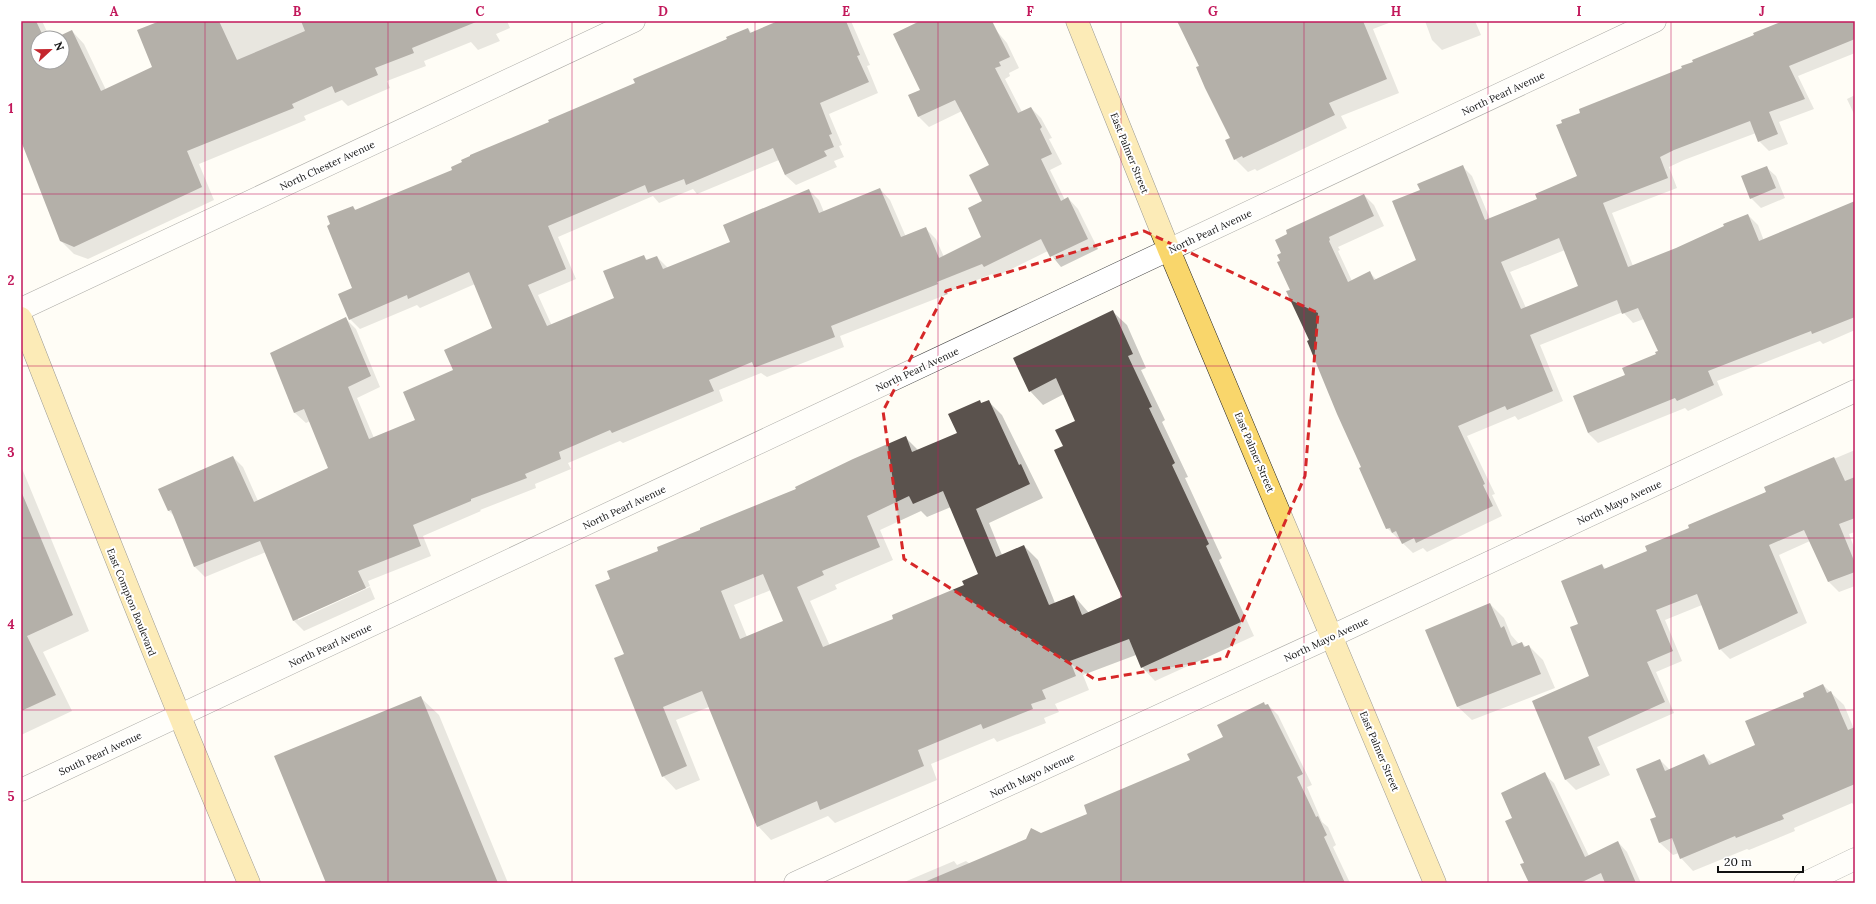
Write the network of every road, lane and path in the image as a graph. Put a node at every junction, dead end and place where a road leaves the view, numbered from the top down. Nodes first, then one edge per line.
1 (634, 21) edge
2 (1077, 21) edge
3 (1655, 21) edge
4 (1169, 250) junction
5 (21, 309) edge
6 (21, 318) edge
7 (1855, 391) edge
8 (1332, 636) junction
9 (178, 716) junction
10 (21, 790) edge
11 (1855, 859) edge
12 (249, 883) edge
13 (795, 883) edge
14 (1435, 883) edge
15 (1805, 883) edge

1 - 5 street, North Chester Avenue
2 - 4 main road, East Palmer Street
3 - 4 street, North Pearl Avenue
4 - 8 main road, East Palmer Street
4 - 9 street, North Pearl Avenue
6 - 9 main road, East Compton Boulevard
7 - 8 street, North Mayo Avenue
8 - 13 street, North Mayo Avenue
8 - 14 main road, East Palmer Street
9 - 10 street, South Pearl Avenue
9 - 12 main road, East Compton Boulevard
11 - 15 street

